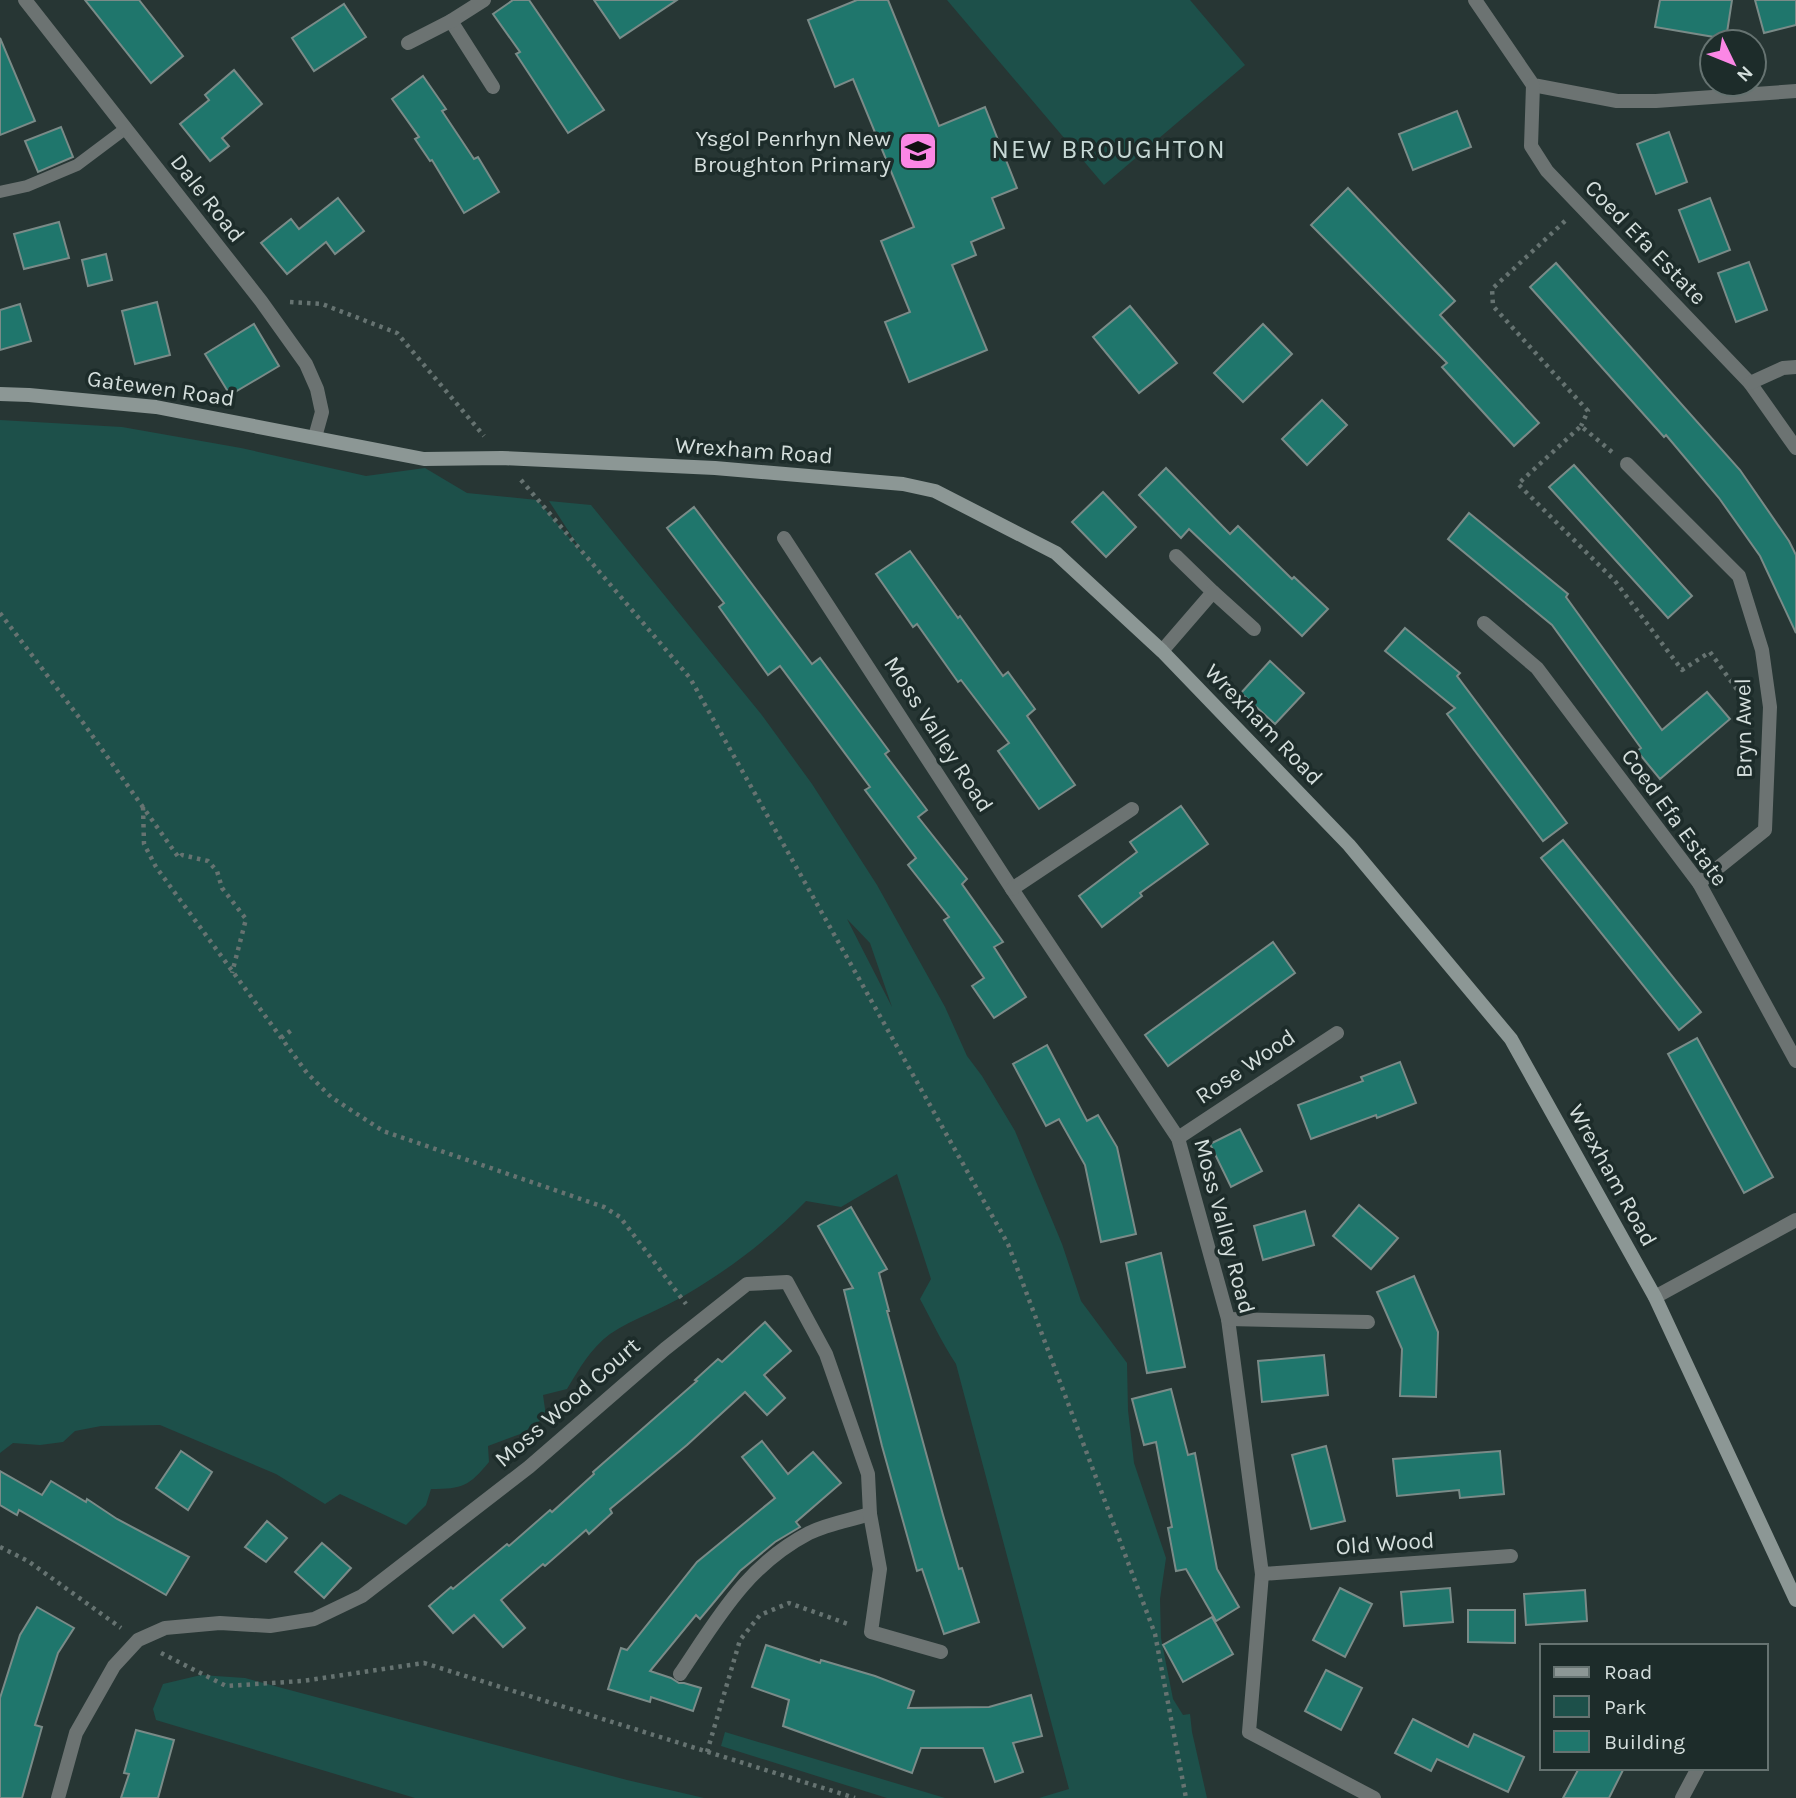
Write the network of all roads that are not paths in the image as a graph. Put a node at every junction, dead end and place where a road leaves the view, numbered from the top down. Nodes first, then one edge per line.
1 (25, 0) edge
2 (484, 0) edge
3 (1475, 0) edge
4 (452, 21) junction
5 (408, 43) dead end
6 (1533, 85) junction
7 (493, 88) dead end
8 (1796, 91) edge
9 (125, 129) junction
10 (0, 192) edge
11 (1796, 367) edge
12 (1749, 383) junction
13 (0, 394) edge
14 (315, 437) junction
15 (1796, 448) edge
16 (1627, 464) road end
17 (784, 538) dead end
18 (1176, 556) dead end
19 (1213, 592) junction
20 (1484, 623) dead end
21 (1254, 629) dead end
22 (1162, 651) junction
23 (1132, 809) dead end
24 (1699, 884) junction
25 (1012, 889) junction
26 (1336, 1033) dead end
27 (1796, 1061) edge
28 (1178, 1138) junction
29 (1796, 1220) edge
30 (1655, 1297) junction
31 (1228, 1319) junction
32 (1368, 1322) dead end
33 (870, 1514) junction
34 (1511, 1556) dead end
35 (1262, 1574) junction
36 (1795, 1597) edge
37 (941, 1652) dead end
38 (680, 1674) dead end
39 (1697, 1770) edge
40 (58, 1798) edge
41 (1374, 1798) edge
42 (1682, 1798) edge

1 - 9 street, Dale Road
2 - 4 street
3 - 6 street
4 - 5 street
4 - 7 street
6 - 8 street
6 - 12 street, Coed Efa Estate
9 - 10 lane
9 - 14 street, Dale Road
11 - 12 street
12 - 15 street, Coed Efa Estate
13 - 14 main road, Gatewen Road
14 - 22 main road, Wrexham Road
16 - 24 street, Bryn Awel
17 - 25 street, Moss Valley Road
18 - 19 street
19 - 21 street
19 - 22 street
20 - 24 street, Coed Efa Estate
22 - 30 main road, Wrexham Road
23 - 25 street
24 - 27 street, Coed Efa Estate
25 - 28 street, Moss Valley Road
26 - 28 street, Rose Wood
28 - 31 street, Moss Valley Road
29 - 30 street
30 - 36 main road, Wrexham Road
31 - 32 street
31 - 35 street, Moss Valley Road
33 - 37 street, Moss Wood Court
33 - 38 street
33 - 40 street, Moss Wood Court
34 - 35 street, Old Wood
35 - 41 street, Moss Valley Road
39 - 42 street

